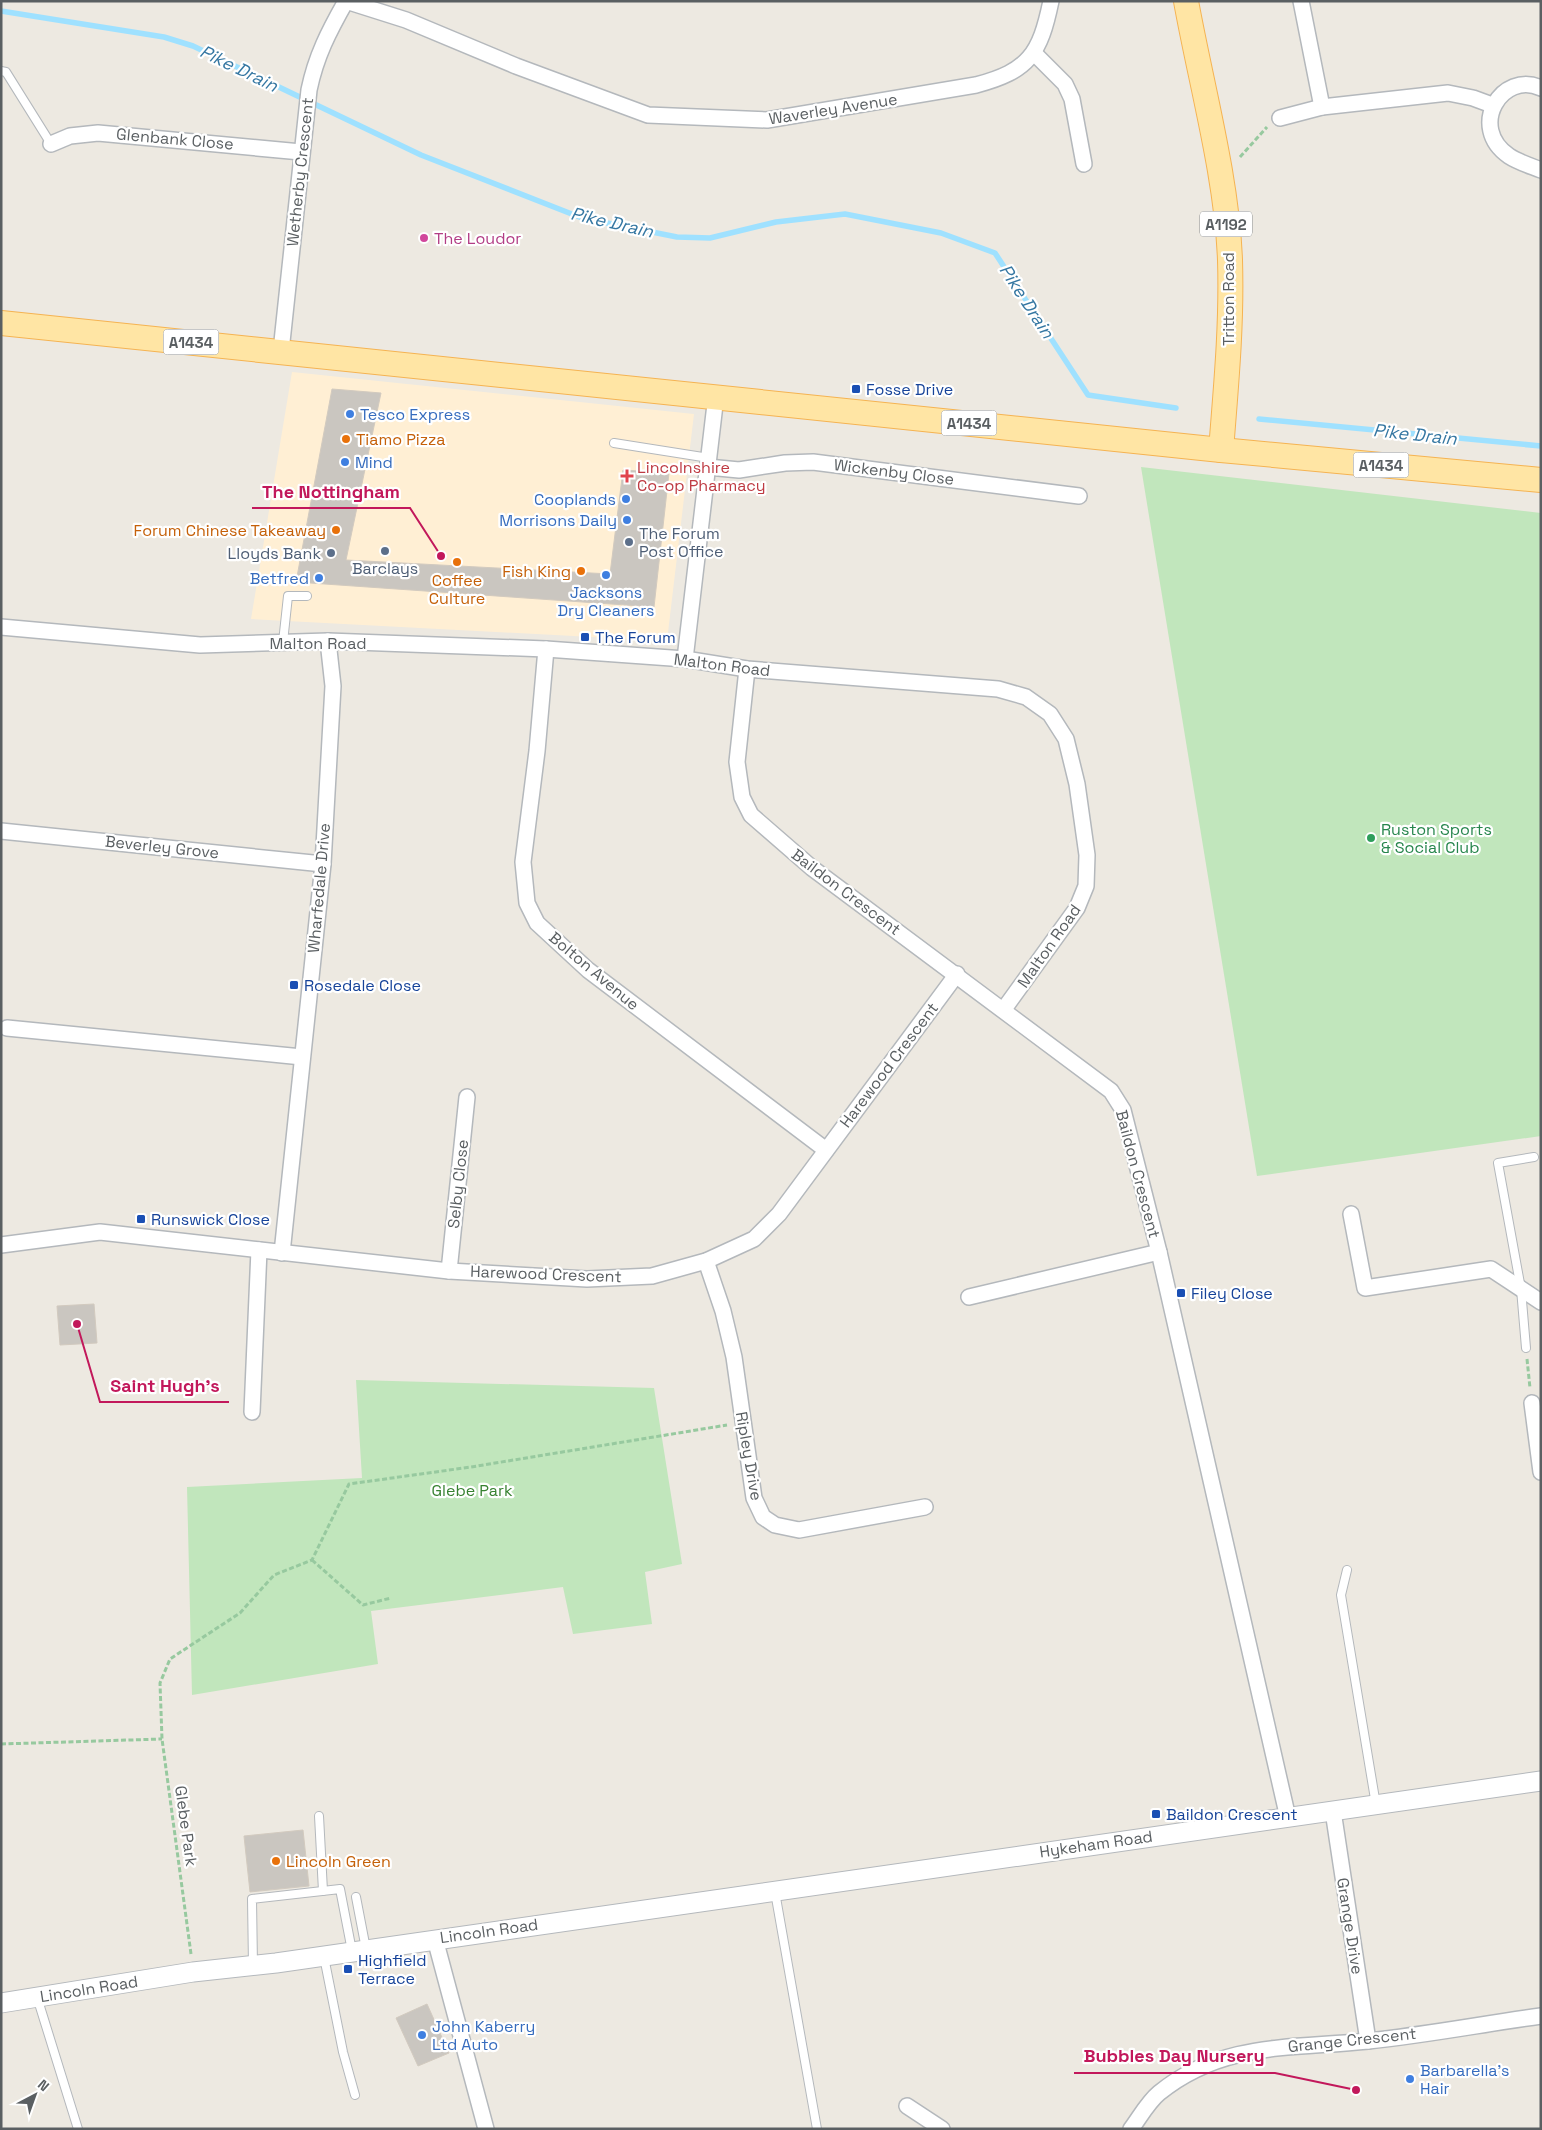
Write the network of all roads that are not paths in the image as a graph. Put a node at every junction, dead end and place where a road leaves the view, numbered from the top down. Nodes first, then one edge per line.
1 (346, 1) edge
2 (1051, 1) edge
3 (1186, 1) edge
4 (1301, 1) edge
5 (1034, 52) junction
6 (1, 71) edge
7 (1541, 88) edge
8 (1492, 105) junction
9 (1322, 107) junction
10 (1280, 118) road end
11 (51, 144) joint
12 (301, 152) junction
13 (1084, 164) dead end
14 (1541, 170) edge
15 (1, 322) edge
16 (281, 351) junction
17 (716, 396) junction
18 (614, 443) dead end
19 (1221, 450) junction
20 (709, 462) junction
21 (1541, 480) edge
22 (1079, 496) dead end
23 (307, 596) dead end
24 (1, 627) edge
25 (328, 641) junction
26 (283, 642) junction
27 (546, 649) junction
28 (685, 659) junction
29 (747, 670) junction
30 (1, 831) edge
31 (323, 864) junction
32 (957, 974) junction
33 (1004, 1009) junction
34 (7, 1028) dead end
35 (302, 1057) junction
36 (467, 1097) dead end
37 (826, 1150) junction
38 (1534, 1157) dead end
39 (1351, 1214) dead end
40 (1, 1244) edge
41 (259, 1250) junction
42 (1159, 1252) junction
43 (282, 1253) junction
44 (706, 1261) junction
45 (448, 1271) junction
46 (1521, 1289) junction
47 (969, 1297) dead end
48 (1541, 1302) edge
49 (1526, 1348) road end
50 (1532, 1403) road end
51 (252, 1412) dead end
52 (1541, 1472) edge
53 (925, 1507) dead end
54 (1347, 1570) dead end
55 (1541, 1781) edge
56 (1376, 1805) junction
57 (1333, 1811) junction
58 (319, 1816) dead end
59 (1288, 1818) junction
60 (859, 1878) joint
61 (774, 1890) junction
62 (323, 1891) junction
63 (356, 1897) dead end
64 (435, 1939) junction
65 (359, 1950) junction
66 (323, 1956) junction
67 (253, 1966) junction
68 (37, 1997) junction
69 (1, 2003) edge
70 (1541, 2016) edge
71 (1368, 2041) junction
72 (355, 2095) dead end
73 (907, 2106) dead end
74 (78, 2129) edge
75 (486, 2129) edge
76 (817, 2129) edge
77 (942, 2129) edge
78 (1131, 2129) edge

1 - 5 street, Waverley Avenue
1 - 12 street, Wetherby Crescent
2 - 5 street, Waverley Avenue
3 - 19 main road, Tritton Road / A1192
4 - 9 street
5 - 13 street
6 - 11 lane
7 - 8 street
8 - 9 street
8 - 14 street
9 - 10 street
11 - 12 street, Glenbank Close
12 - 16 street, Wetherby Crescent
15 - 16 main road, A1434
16 - 17 main road, A1434
17 - 19 main road, A1434
17 - 20 street
18 - 20 lane
19 - 21 main road, A1434
20 - 22 street, Wickenby Close
20 - 28 street
23 - 26 lane
24 - 26 street, Malton Road
25 - 26 street, Malton Road
25 - 27 street, Malton Road
25 - 31 street, Wharfedale Drive
27 - 28 street, Malton Road
27 - 37 street, Bolton Avenue
28 - 29 street, Malton Road
29 - 32 street, Baildon Crescent
29 - 33 street, Malton Road
30 - 31 street, Beverley Grove
31 - 35 street, Wharfedale Drive
32 - 33 street, Baildon Crescent
32 - 37 street, Harewood Crescent
33 - 42 street, Baildon Crescent
34 - 35 street
35 - 43 street, Wharfedale Drive
36 - 45 street, Selby Close
37 - 44 street, Harewood Crescent
38 - 46 lane
39 - 46 street
40 - 41 street, Harewood Crescent
41 - 43 street, Harewood Crescent
41 - 51 street
42 - 47 street
42 - 59 street, Baildon Crescent
43 - 45 street, Harewood Crescent
44 - 45 street, Harewood Crescent
44 - 53 street, Ripley Drive
46 - 48 street
46 - 49 lane
50 - 52 street
54 - 56 lane
55 - 56 street, Hykeham Road
56 - 57 street, Hykeham Road
57 - 59 street, Hykeham Road
57 - 71 street, Grange Drive
58 - 62 lane
59 - 60 street, Hykeham Road
60 - 61 street, Lincoln Road
61 - 64 street, Lincoln Road
61 - 76 lane
62 - 65 lane
62 - 67 lane
63 - 65 lane
64 - 65 street, Lincoln Road
64 - 75 street
65 - 66 street, Lincoln Road
66 - 67 street, Lincoln Road
66 - 72 lane
67 - 68 street, Lincoln Road
68 - 69 street, Lincoln Road
68 - 74 lane
70 - 71 street, Grange Crescent
71 - 78 street, Grange Crescent
73 - 77 street

